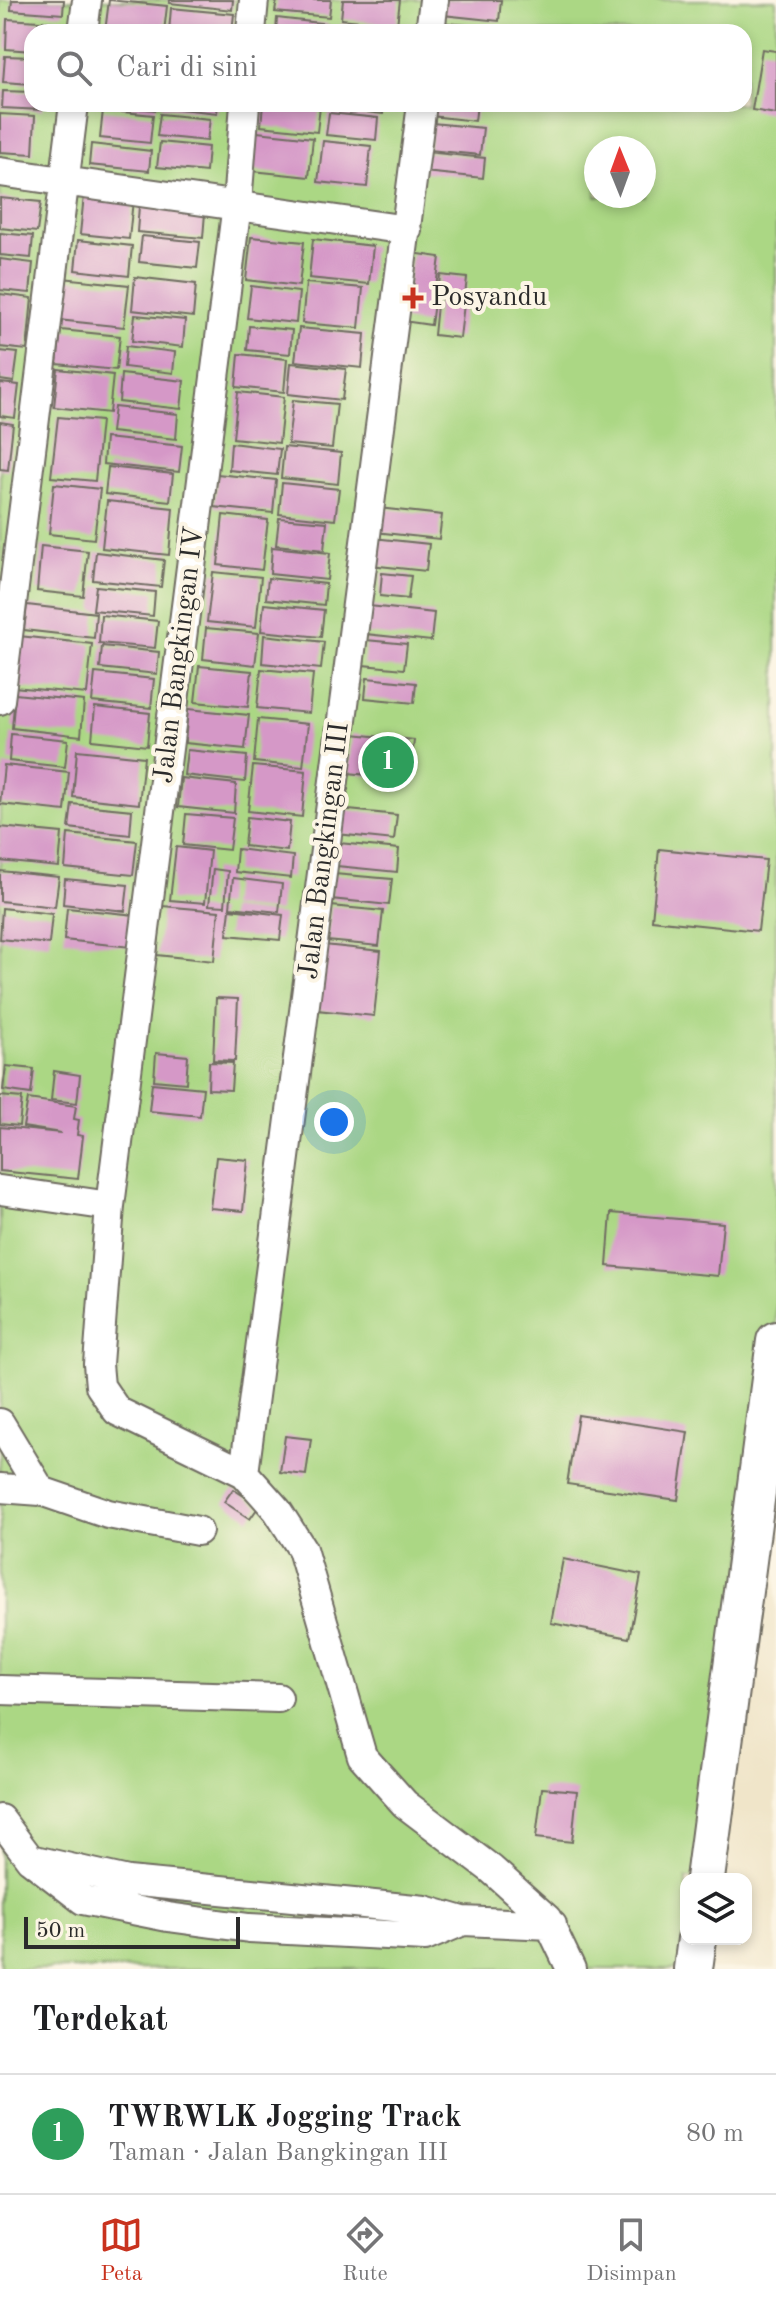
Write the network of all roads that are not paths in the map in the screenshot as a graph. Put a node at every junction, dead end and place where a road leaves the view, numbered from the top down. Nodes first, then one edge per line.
1 (87, 0) edge
2 (254, 0) edge
3 (434, 0) edge
4 (84, 24) edge
5 (252, 24) edge
6 (431, 24) edge
7 (73, 112) edge
8 (244, 112) edge
9 (421, 112) edge
10 (0, 172) edge
11 (64, 181) junction
12 (237, 204) junction
13 (407, 230) junction
14 (0, 700) edge
15 (0, 1190) edge
16 (110, 1206) junction
17 (776, 1341) edge
18 (0, 1423) edge
19 (244, 1473) junction
20 (0, 1488) edge
21 (41, 1491) junction
22 (198, 1531) dead end
23 (0, 1690) edge
24 (278, 1698) dead end
25 (0, 1819) edge
26 (30, 1859) junction
27 (706, 1873) edge
28 (251, 1894) junction
29 (463, 1921) junction
30 (552, 1925) junction
31 (249, 1928) junction
32 (696, 1945) edge
33 (571, 1969) edge
34 (693, 1969) edge

1 - 4 street
2 - 5 street
3 - 6 street
7 - 11 street
8 - 12 street, Jalan Bangkingan IV
9 - 13 street, Jalan Bangkingan III
10 - 11 street
11 - 12 street
11 - 14 street
12 - 13 street
12 - 16 street, Jalan Bangkingan IV
13 - 19 street, Jalan Bangkingan III
15 - 16 street
16 - 19 street, Jalan Bangkingan IV
17 - 27 street
18 - 21 street
19 - 30 street
20 - 21 street
21 - 22 street
23 - 24 street
25 - 26 street
26 - 28 street
26 - 31 street
28 - 29 street
28 - 31 street
29 - 30 street
29 - 31 street
30 - 33 street
32 - 34 street

